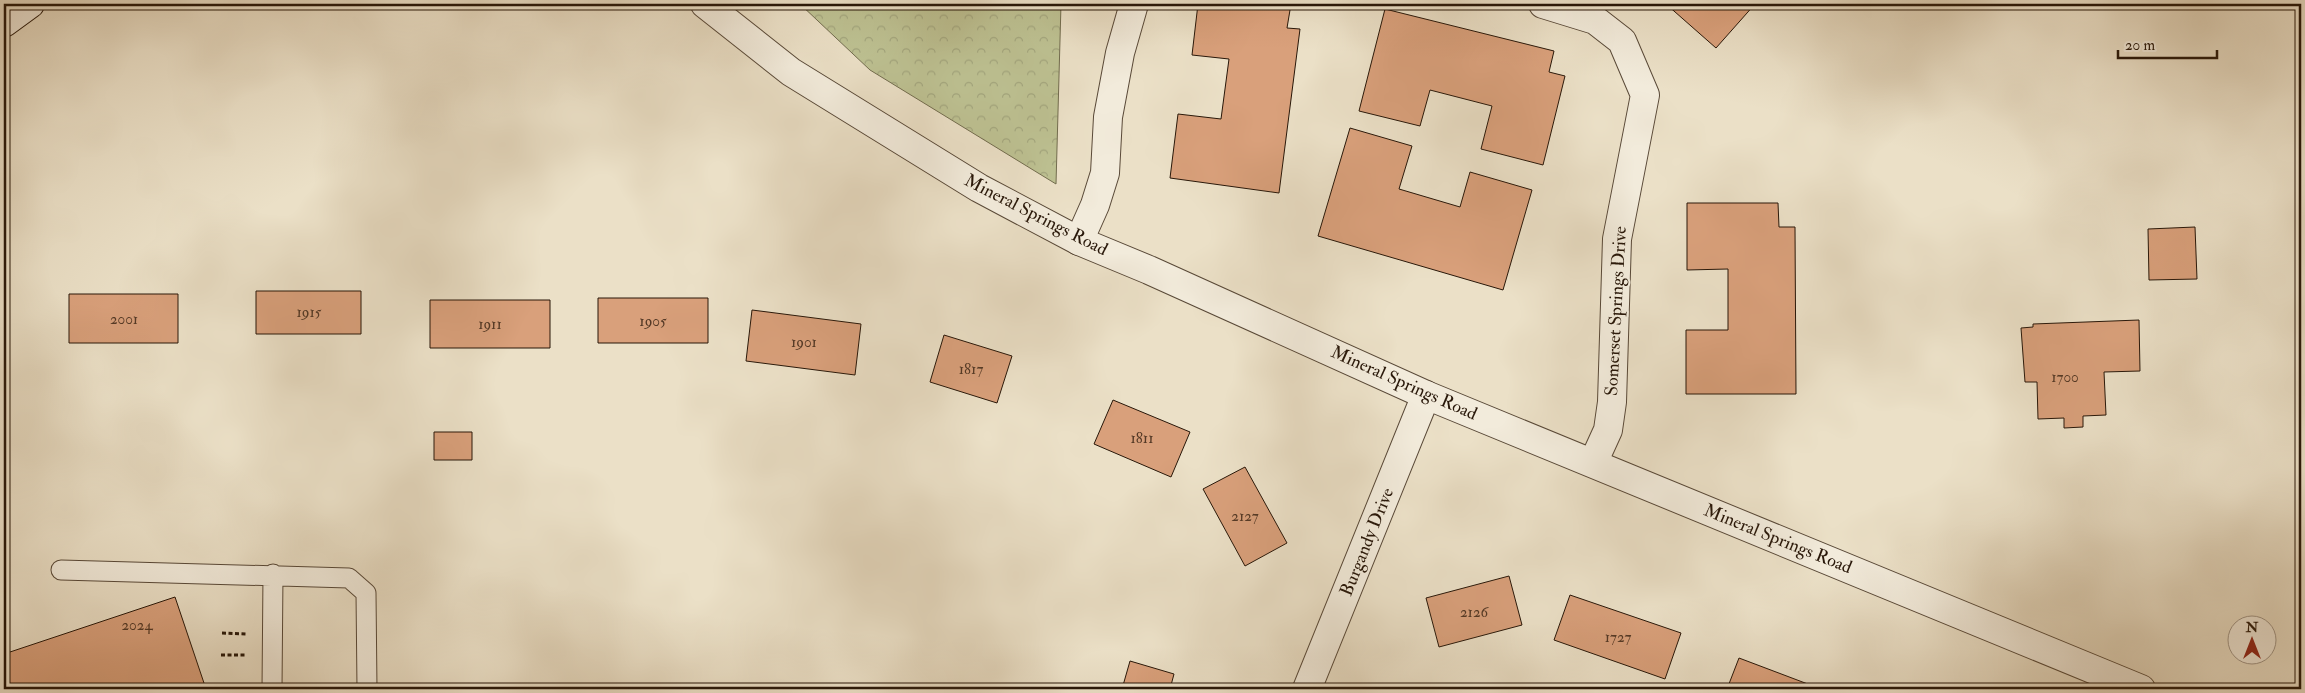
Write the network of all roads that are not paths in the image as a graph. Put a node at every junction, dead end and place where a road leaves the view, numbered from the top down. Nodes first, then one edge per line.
1 (30, 4) edge
2 (705, 4) edge
3 (1134, 4) edge
4 (1543, 4) edge
5 (4, 24) edge
6 (1079, 241) junction
7 (1426, 395) junction
8 (1593, 463) junction
9 (60, 570) dead end
10 (273, 574) junction
11 (272, 689) edge
12 (367, 689) edge
13 (1307, 689) edge
14 (2141, 689) edge

1 - 5 street
2 - 6 street, Mineral Springs Road
3 - 6 street
4 - 8 street, Somerset Springs Drive
6 - 7 street, Mineral Springs Road
7 - 8 street, Mineral Springs Road
7 - 13 street, Burgandy Drive
8 - 14 street, Mineral Springs Road
9 - 10 lane
10 - 11 lane
10 - 12 lane

